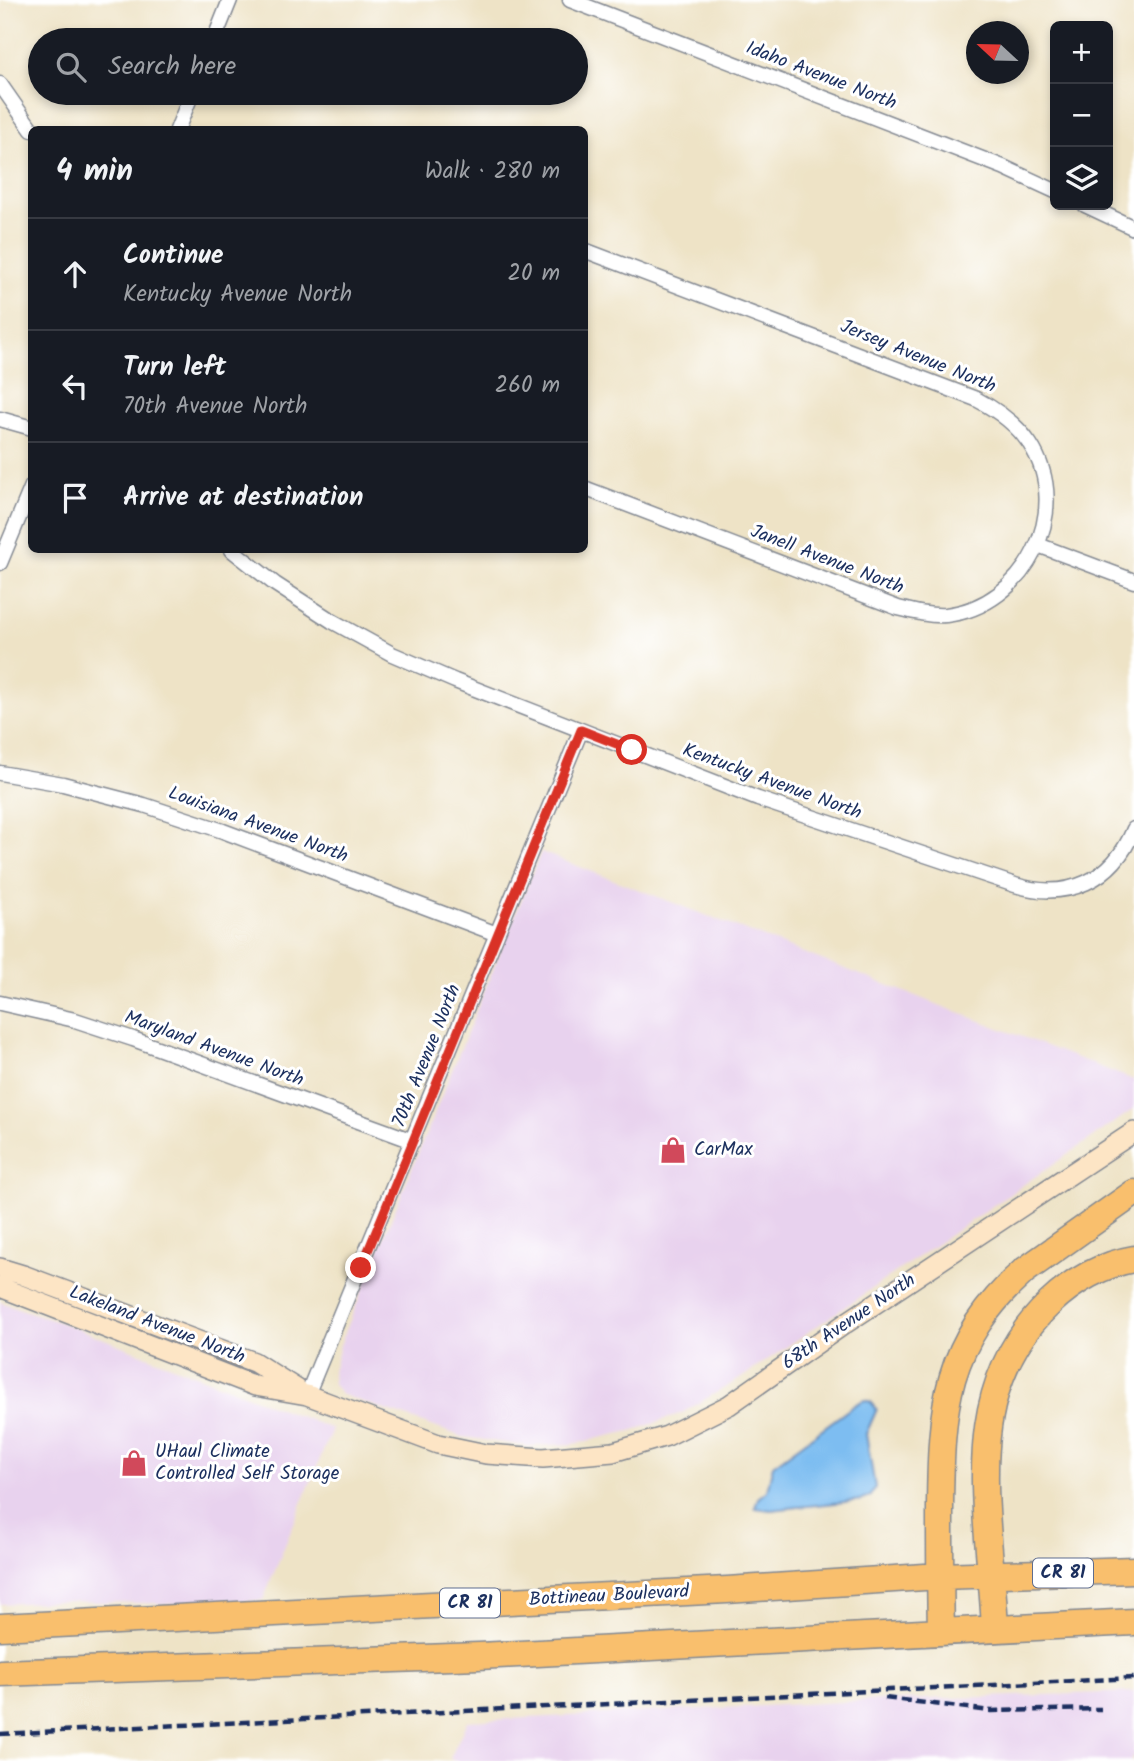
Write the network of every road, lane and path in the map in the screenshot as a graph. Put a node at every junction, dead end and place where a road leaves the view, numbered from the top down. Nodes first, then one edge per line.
1 (230, 0) edge
2 (570, 0) edge
3 (219, 28) edge
4 (0, 84) edge
5 (187, 105) edge
6 (29, 126) edge
7 (179, 126) edge
8 (1050, 189) edge
9 (1096, 210) edge
10 (1134, 228) edge
11 (588, 252) edge
12 (0, 419) edge
13 (28, 427) edge
14 (588, 490) edge
15 (28, 496) edge
16 (1038, 545) junction
17 (236, 553) edge
18 (0, 564) edge
19 (1134, 581) edge
20 (581, 730) junction
21 (0, 773) edge
22 (1134, 829) edge
23 (497, 934) junction
24 (0, 1003) edge
25 (1134, 1132) edge
26 (412, 1141) junction
27 (1134, 1194) edge
28 (1134, 1259) edge
29 (0, 1268) edge
30 (0, 1287) edge
31 (307, 1395) junction
32 (543, 1458) joint
33 (1134, 1570) edge
34 (993, 1575) junction
35 (940, 1576) junction
36 (1134, 1622) edge
37 (0, 1627) edge
38 (995, 1629) junction
39 (941, 1631) junction
40 (0, 1673) edge

1 - 3 street
2 - 8 street, Idaho Avenue North
4 - 6 street
5 - 7 street
9 - 10 street
11 - 16 street, Jersey Avenue North
12 - 13 street
14 - 16 street, Janell Avenue North
15 - 18 street
16 - 19 street
17 - 20 street, Kentucky Avenue North
20 - 22 street, Kentucky Avenue North
20 - 23 street, 70th Avenue North
21 - 23 street, Louisiana Avenue North
23 - 26 street, 70th Avenue North
24 - 26 street, Maryland Avenue North
25 - 32 street, 68th Avenue North
26 - 31 street, 70th Avenue North
27 - 35 highway
28 - 34 highway
29 - 31 street, Lakeland Avenue North
30 - 31 street, Lakeland Avenue North
31 - 32 street, Lakeland Avenue North
33 - 34 highway, Bottineau Boulevard / CR 81
34 - 35 highway, Bottineau Boulevard / CR 81
34 - 38 highway
35 - 37 highway, Bottineau Boulevard / CR 81
35 - 39 highway
36 - 38 highway
38 - 39 highway
39 - 40 highway

